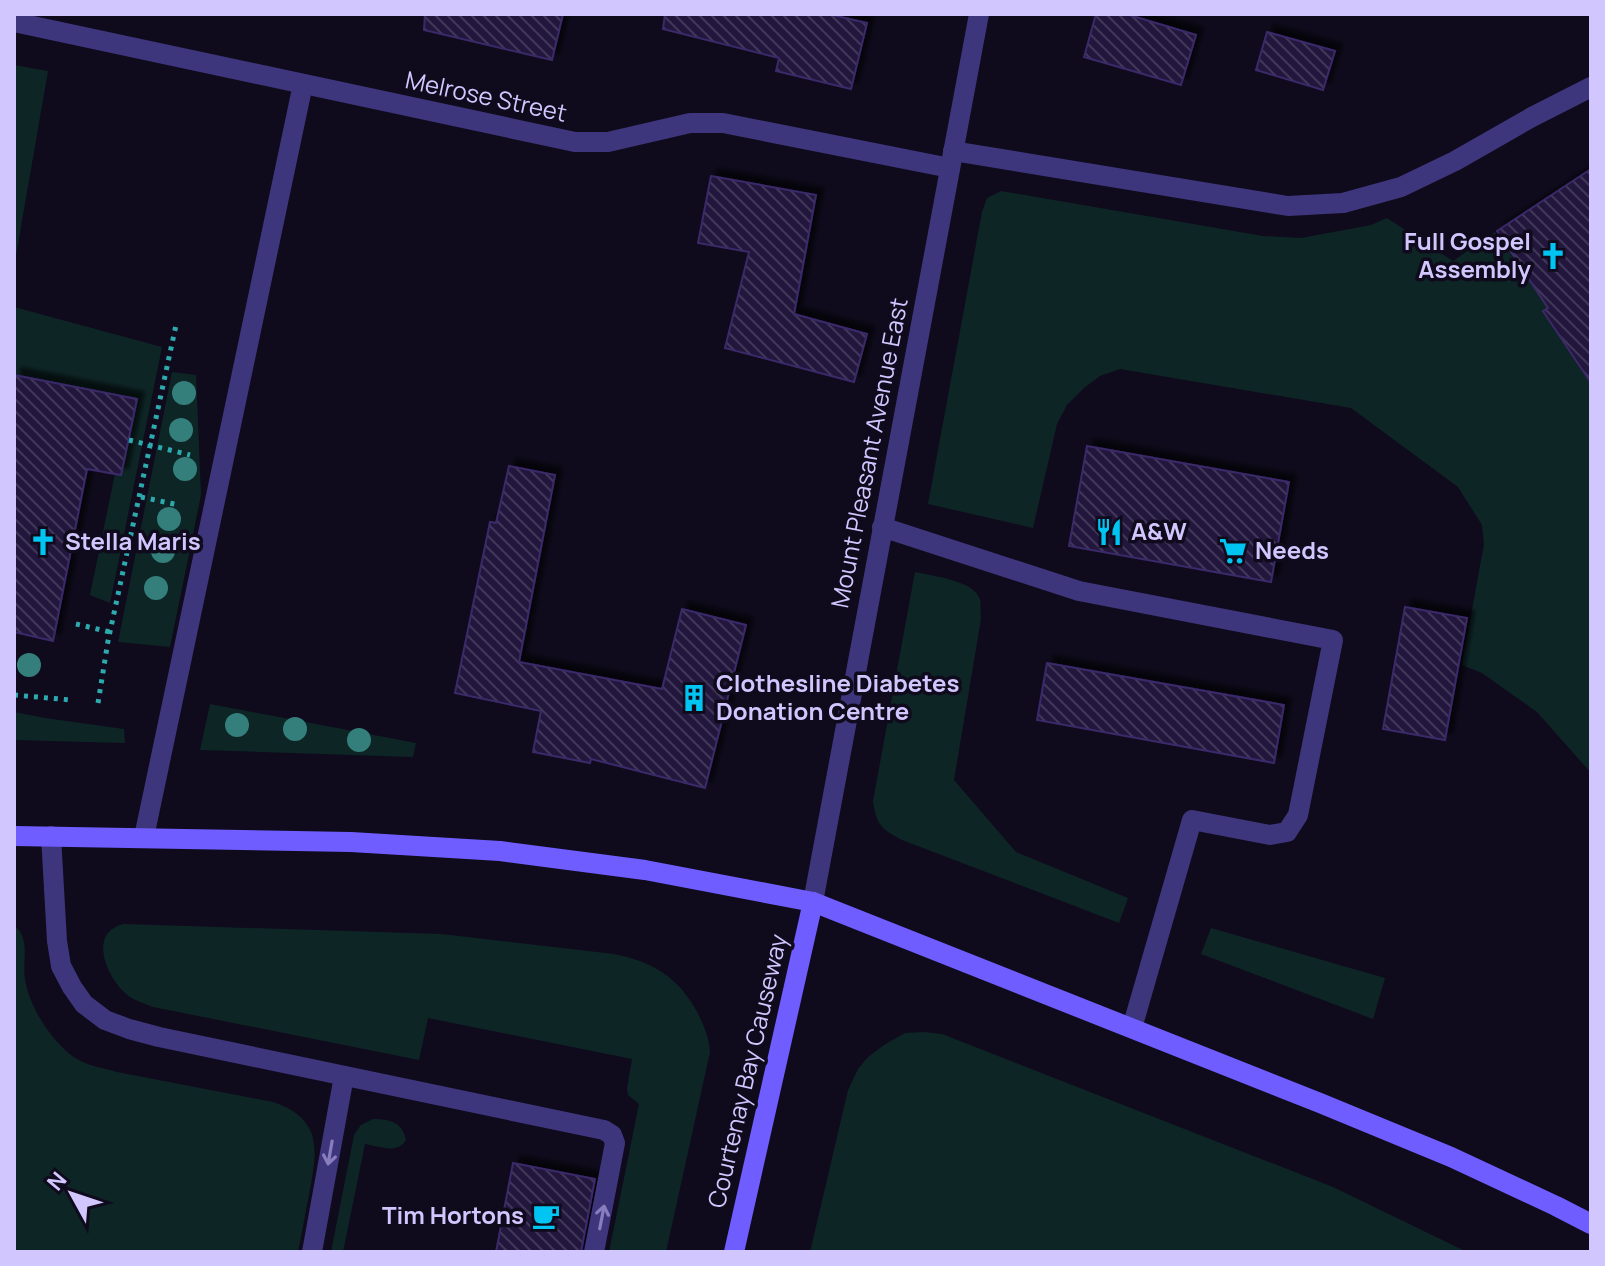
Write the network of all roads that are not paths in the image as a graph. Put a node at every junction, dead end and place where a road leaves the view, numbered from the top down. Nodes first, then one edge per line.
1 (979, 14) edge
2 (14, 22) edge
3 (303, 84) junction
4 (1591, 87) edge
5 (952, 160) junction
6 (882, 527) junction
7 (14, 836) edge
8 (51, 836) junction
9 (144, 837) junction
10 (813, 902) junction
11 (1132, 1028) junction
12 (344, 1076) junction
13 (1591, 1224) edge
14 (312, 1252) edge
15 (594, 1252) edge
16 (734, 1252) edge

1 - 5 street, Mount Pleasant Avenue East
2 - 3 street, Melrose Street
3 - 5 street, Melrose Street
3 - 9 street
4 - 5 street, Melrose Street
5 - 6 street, Mount Pleasant Avenue East
6 - 10 street, Mount Pleasant Avenue East
6 - 11 street
7 - 8 main road
8 - 9 main road
8 - 12 street
9 - 10 main road
10 - 11 main road
10 - 16 main road, Courtenay Bay Causeway
11 - 13 main road
12 -> 14 street
15 -> 12 street

